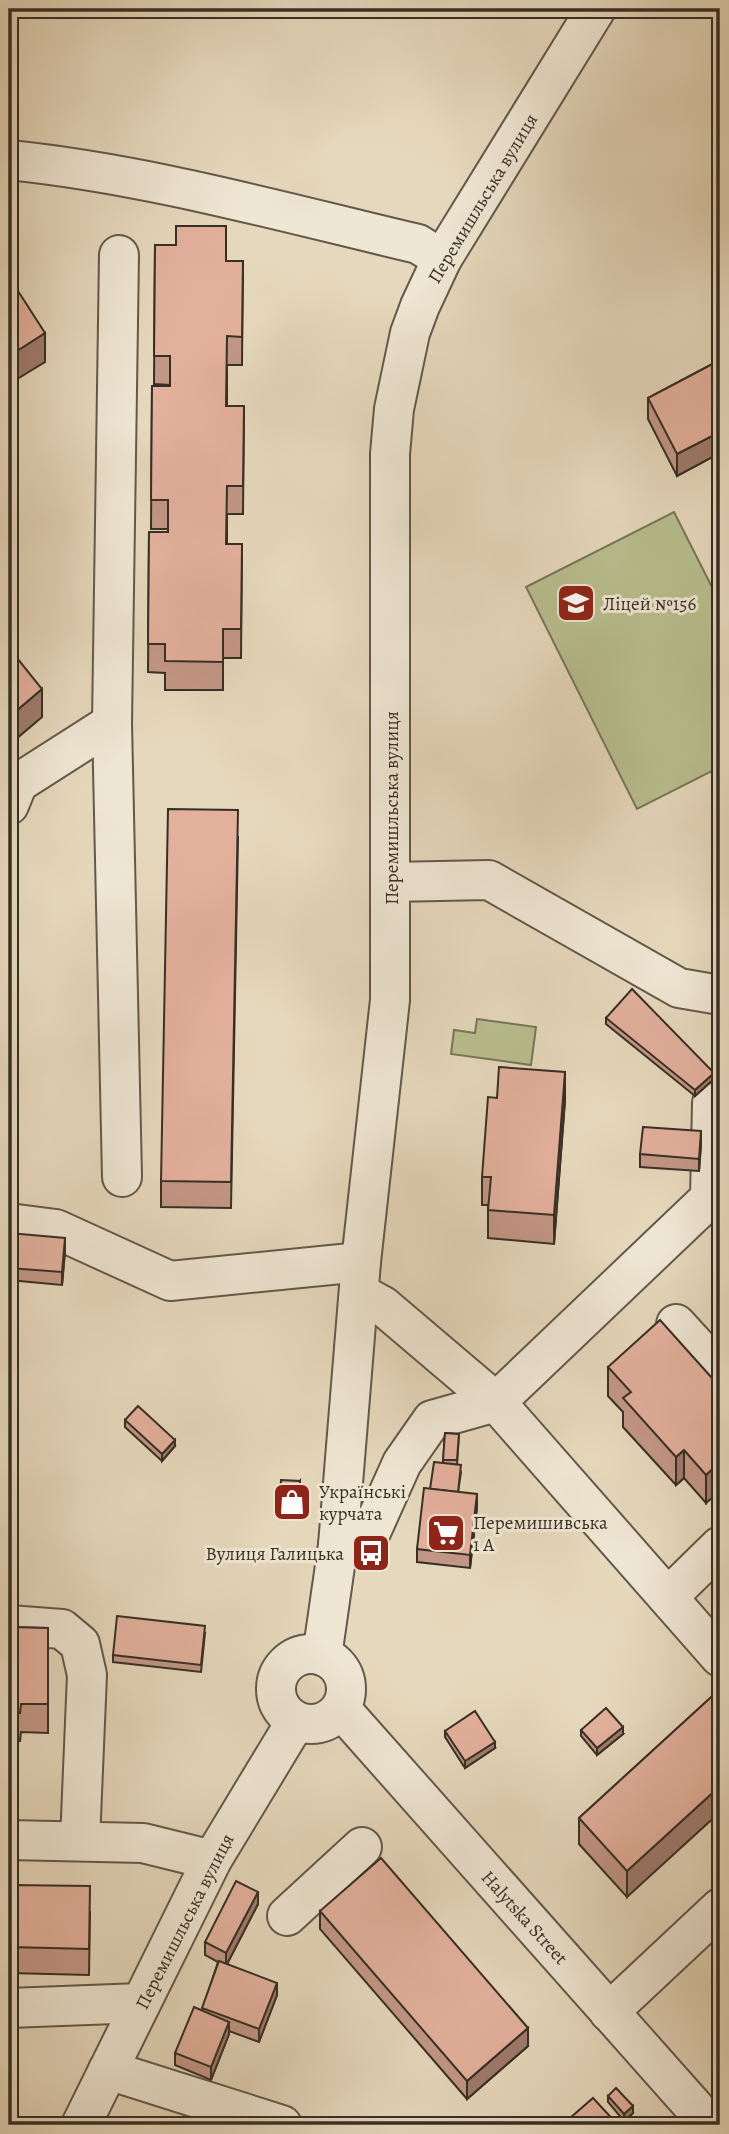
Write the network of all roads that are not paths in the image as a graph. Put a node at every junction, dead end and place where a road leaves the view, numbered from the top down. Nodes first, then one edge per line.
1 (596, 9) edge
2 (9, 160) edge
3 (118, 255) dead end
4 (442, 259) junction
5 (112, 723) junction
6 (9, 805) edge
7 (391, 882) junction
8 (720, 995) edge
9 (712, 1103) dead end
10 (122, 1177) dead end
11 (715, 1204) edge
12 (9, 1223) edge
13 (360, 1278) junction
14 (676, 1324) dead end
15 (720, 1372) edge
16 (496, 1402) junction
17 (338, 1545) junction
18 (720, 1546) edge
19 (668, 1597) junction
20 (9, 1625) edge
21 (322, 1656) junction
22 (720, 1657) edge
23 (341, 1709) junction
24 (296, 1721) junction
25 (9, 1840) edge
26 (80, 1841) junction
27 (362, 1847) dead end
28 (212, 1860) junction
29 (720, 1908) edge
30 (287, 1916) dead end
31 (141, 2003) junction
32 (9, 2008) edge
33 (609, 2012) junction
34 (108, 2070) junction
35 (81, 2125) edge
36 (282, 2125) edge
37 (710, 2125) edge

1 - 4 street, Перемишльська вулиця
2 - 4 street
3 - 5 street
4 - 7 street, Перемишльська вулиця
5 - 6 street
5 - 10 street
7 - 8 street
7 - 13 street, Перемишльська вулиця
9 - 11 street
11 - 16 street
12 - 13 street
13 - 16 street
13 - 17 street, Перемишльська вулиця
14 - 15 street
16 - 17 street
16 - 19 street
17 - 21 street, Перемишльська вулиця
18 - 19 street
19 - 22 street
20 - 26 street
21 - 23 street
21 - 24 street
23 - 24 street
23 - 33 street, Halytska Street
24 - 28 street, Перемишльська вулиця
25 - 26 street
26 - 28 street
27 - 30 street
28 - 31 street, Перемишльська вулиця
29 - 33 street
31 - 32 street
31 - 34 street, Перемишльська вулиця
33 - 37 street, Halytska Street
34 - 35 street, Перемишльська вулиця
34 - 36 street

